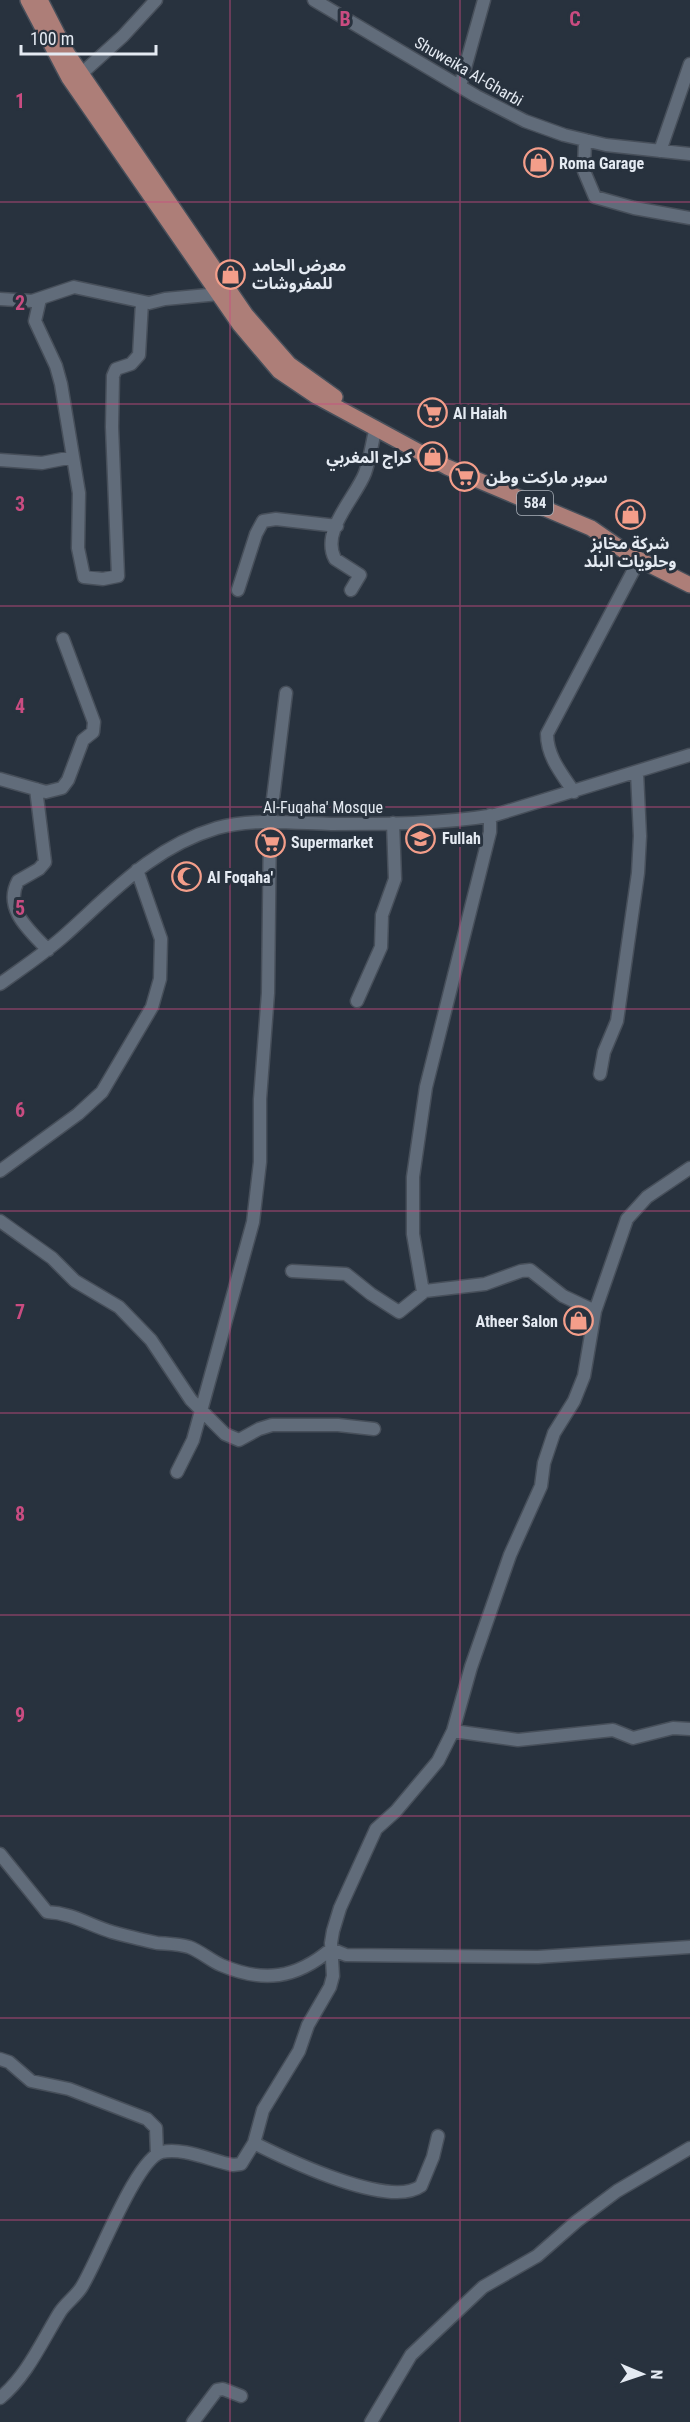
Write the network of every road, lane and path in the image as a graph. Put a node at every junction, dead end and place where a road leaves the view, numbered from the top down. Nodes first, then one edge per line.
1 (28, 0) edge
2 (40, 0) edge
3 (156, 0) edge
4 (314, 0) edge
5 (484, 0) edge
6 (690, 64) edge
7 (81, 74) junction
8 (460, 86) junction
9 (585, 140) junction
10 (660, 151) junction
11 (690, 154) edge
12 (690, 218) edge
13 (219, 294) junction
14 (0, 299) edge
15 (40, 299) junction
16 (142, 302) junction
17 (376, 427) junction
18 (73, 457) junction
19 (0, 460) edge
20 (337, 526) junction
21 (639, 560) junction
22 (690, 585) edge
23 (238, 590) dead end
24 (351, 590) dead end
25 (63, 639) dead end
26 (286, 693) dead end
27 (690, 755) edge
28 (637, 773) junction
29 (0, 779) edge
30 (36, 789) junction
31 (574, 792) junction
32 (490, 815) junction
33 (270, 823) junction
34 (393, 823) junction
35 (137, 870) junction
36 (48, 950) junction
37 (0, 984) edge
38 (357, 1001) dead end
39 (600, 1074) dead end
40 (690, 1168) edge
41 (0, 1171) edge
42 (0, 1221) edge
43 (292, 1271) dead end
44 (423, 1292) junction
45 (595, 1311) junction
46 (201, 1410) junction
47 (374, 1429) dead end
48 (177, 1472) dead end
49 (690, 1729) edge
50 (453, 1731) junction
51 (0, 1854) edge
52 (690, 1947) edge
53 (331, 1949) junction
54 (0, 2059) edge
55 (438, 2136) dead end
56 (254, 2143) junction
57 (690, 2148) edge
58 (158, 2154) junction
59 (241, 2396) dead end
60 (0, 2398) edge
61 (193, 2422) edge
62 (371, 2422) edge

1 - 13 main road
2 - 7 main road
3 - 7 street
4 - 8 street, Shuweika Al-Gharbi
5 - 8 street
6 - 10 street
7 - 17 main road
8 - 9 street, Shuweika Al-Gharbi
9 - 10 street, Shuweika Al-Gharbi
9 - 12 street
10 - 11 street, Shuweika Al-Gharbi
13 - 16 street
13 - 17 main road
14 - 15 street
15 - 16 street
15 - 18 street
16 - 18 street
17 - 20 street
17 - 21 main road, 584
18 - 19 street
20 - 23 street
20 - 24 street
21 - 22 main road, 584
21 - 31 street
25 - 30 street
26 - 33 street
27 - 28 street, Al-Fuqaha' Mosque
28 - 31 street, Al-Fuqaha' Mosque
28 - 39 street
29 - 30 street
30 - 36 street
31 - 32 street, Al-Fuqaha' Mosque
32 - 34 street, Al-Fuqaha' Mosque
32 - 44 street
33 - 34 street, Al-Fuqaha' Mosque
33 - 35 street, Al-Fuqaha' Mosque
33 - 46 street
34 - 38 street
35 - 36 street, Al-Fuqaha' Mosque
35 - 41 street
36 - 37 street, Al-Fuqaha' Mosque
40 - 45 street
42 - 46 street
43 - 44 street
44 - 45 street
45 - 50 street
46 - 47 street
46 - 48 street
49 - 50 street
50 - 53 street
51 - 53 street
52 - 53 street
53 - 56 street
54 - 58 street
55 - 56 street
56 - 58 street
57 - 62 street
58 - 60 street
59 - 61 street

